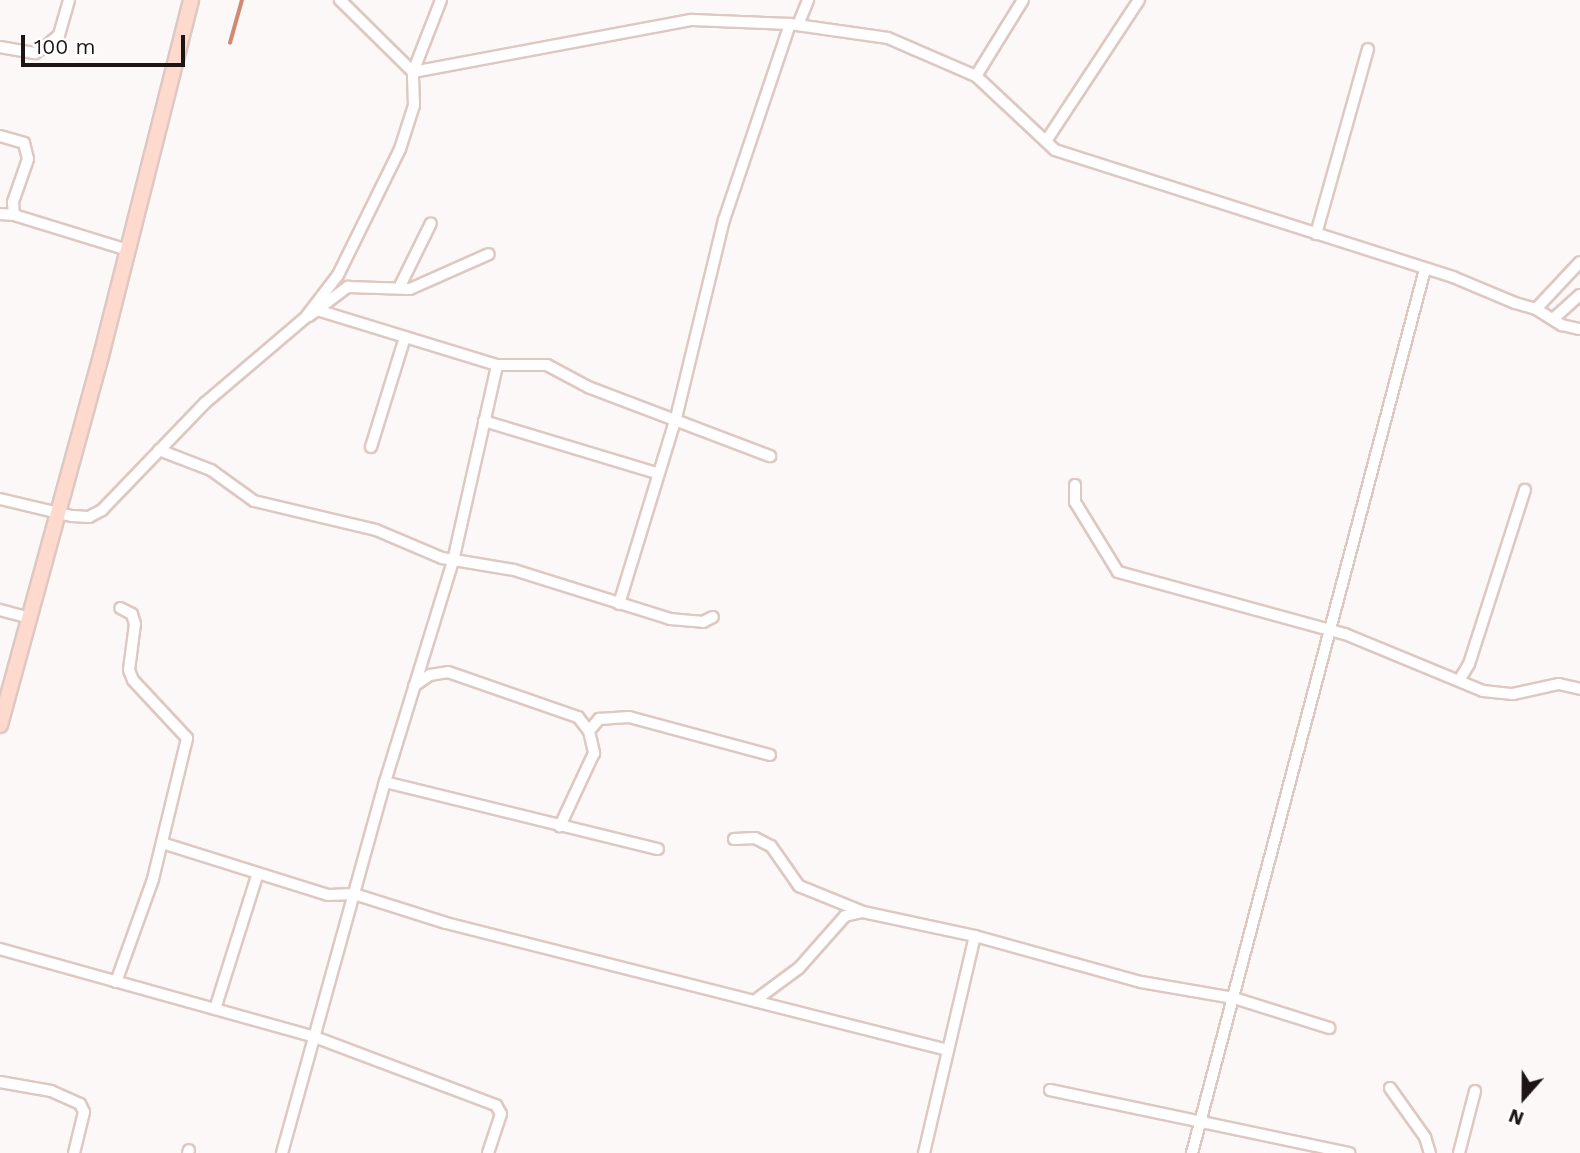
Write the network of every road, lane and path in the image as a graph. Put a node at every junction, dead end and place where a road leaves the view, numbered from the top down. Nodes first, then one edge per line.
1 (69, 0) edge
2 (191, 0) edge
3 (340, 0) edge
4 (441, 0) edge
5 (808, 0) edge
6 (1023, 0) edge
7 (1139, 0) edge
8 (794, 25) junction
9 (0, 47) edge
10 (1368, 49) dead end
11 (413, 72) junction
12 (976, 76) junction
13 (0, 136) edge
14 (1046, 141) junction
15 (0, 214) edge
16 (14, 215) junction
17 (431, 223) dead end
18 (1316, 234) junction
19 (128, 250) junction
20 (489, 254) dead end
21 (1580, 262) edge
22 (1425, 269) junction
23 (399, 288) junction
24 (1580, 295) edge
25 (1536, 309) junction
26 (317, 310) junction
27 (305, 318) junction
28 (1553, 319) junction
29 (1580, 329) edge
30 (405, 337) junction
31 (497, 365) junction
32 (676, 418) junction
33 (484, 421) junction
34 (371, 447) dead end
35 (159, 450) junction
36 (770, 456) dead end
37 (656, 473) junction
38 (1075, 485) dead end
39 (1525, 490) dead end
40 (0, 499) edge
41 (58, 513) junction
42 (453, 561) junction
43 (619, 604) junction
44 (120, 608) dead end
45 (0, 610) edge
46 (27, 617) junction
47 (713, 617) dead end
48 (1330, 630) junction
49 (1460, 679) junction
50 (413, 687) junction
51 (1580, 689) edge
52 (1, 718) edge
53 (589, 731) junction
54 (770, 755) dead end
55 (385, 782) junction
56 (560, 826) junction
57 (734, 839) dead end
58 (162, 843) junction
59 (658, 849) dead end
60 (257, 876) junction
61 (355, 894) junction
62 (863, 912) junction
63 (975, 936) junction
64 (0, 948) edge
65 (117, 982) junction
66 (1234, 998) junction
67 (757, 999) junction
68 (215, 1009) junction
69 (1329, 1028) dead end
70 (312, 1036) junction
71 (948, 1050) junction
72 (0, 1082) edge
73 (1390, 1088) dead end
74 (1050, 1090) dead end
75 (1475, 1091) dead end
76 (1202, 1119) junction
77 (74, 1153) edge
78 (282, 1153) edge
79 (488, 1153) edge
80 (924, 1153) edge
81 (1192, 1153) edge
82 (1349, 1153) edge
83 (1430, 1153) edge
84 (1459, 1153) edge

1 - 9 street
2 - 19 main road
3 - 11 street
4 - 11 street
5 - 8 street
6 - 12 street
7 - 14 street
8 - 11 street
8 - 12 street
8 - 32 street
10 - 18 street
11 - 27 street
12 - 14 street
13 - 16 street
14 - 18 street
15 - 16 street
16 - 19 street
17 - 23 street
18 - 22 street
19 - 41 main road
20 - 23 street
21 - 25 street
22 - 25 street
22 - 48 street
23 - 26 street
24 - 28 street
25 - 28 street
26 - 27 street
26 - 30 street
27 - 35 street
28 - 29 street
30 - 31 street
30 - 34 street
31 - 32 street
31 - 33 street
32 - 36 street
32 - 37 street
33 - 37 street
33 - 42 street
35 - 41 street
35 - 42 street
37 - 43 street
38 - 48 street
39 - 49 street
40 - 41 street
41 - 46 main road
42 - 43 street
42 - 50 street
43 - 47 street
44 - 58 street
45 - 46 street
46 - 52 main road
48 - 49 street
48 - 66 street
49 - 51 street
50 - 53 street
50 - 55 street
53 - 54 street
53 - 56 street
55 - 56 street
55 - 61 street
56 - 59 street
57 - 62 street
58 - 60 street
58 - 65 street
60 - 61 street
60 - 68 street
61 - 67 street
61 - 70 street
62 - 63 street
62 - 67 street
63 - 66 street
63 - 71 street
64 - 65 street
65 - 68 street
66 - 69 street
66 - 76 street
67 - 71 street
68 - 70 street
70 - 78 street
70 - 79 street
71 - 80 street
72 - 77 street
73 - 83 street
74 - 76 street
75 - 84 street
76 - 81 street
76 - 82 street

